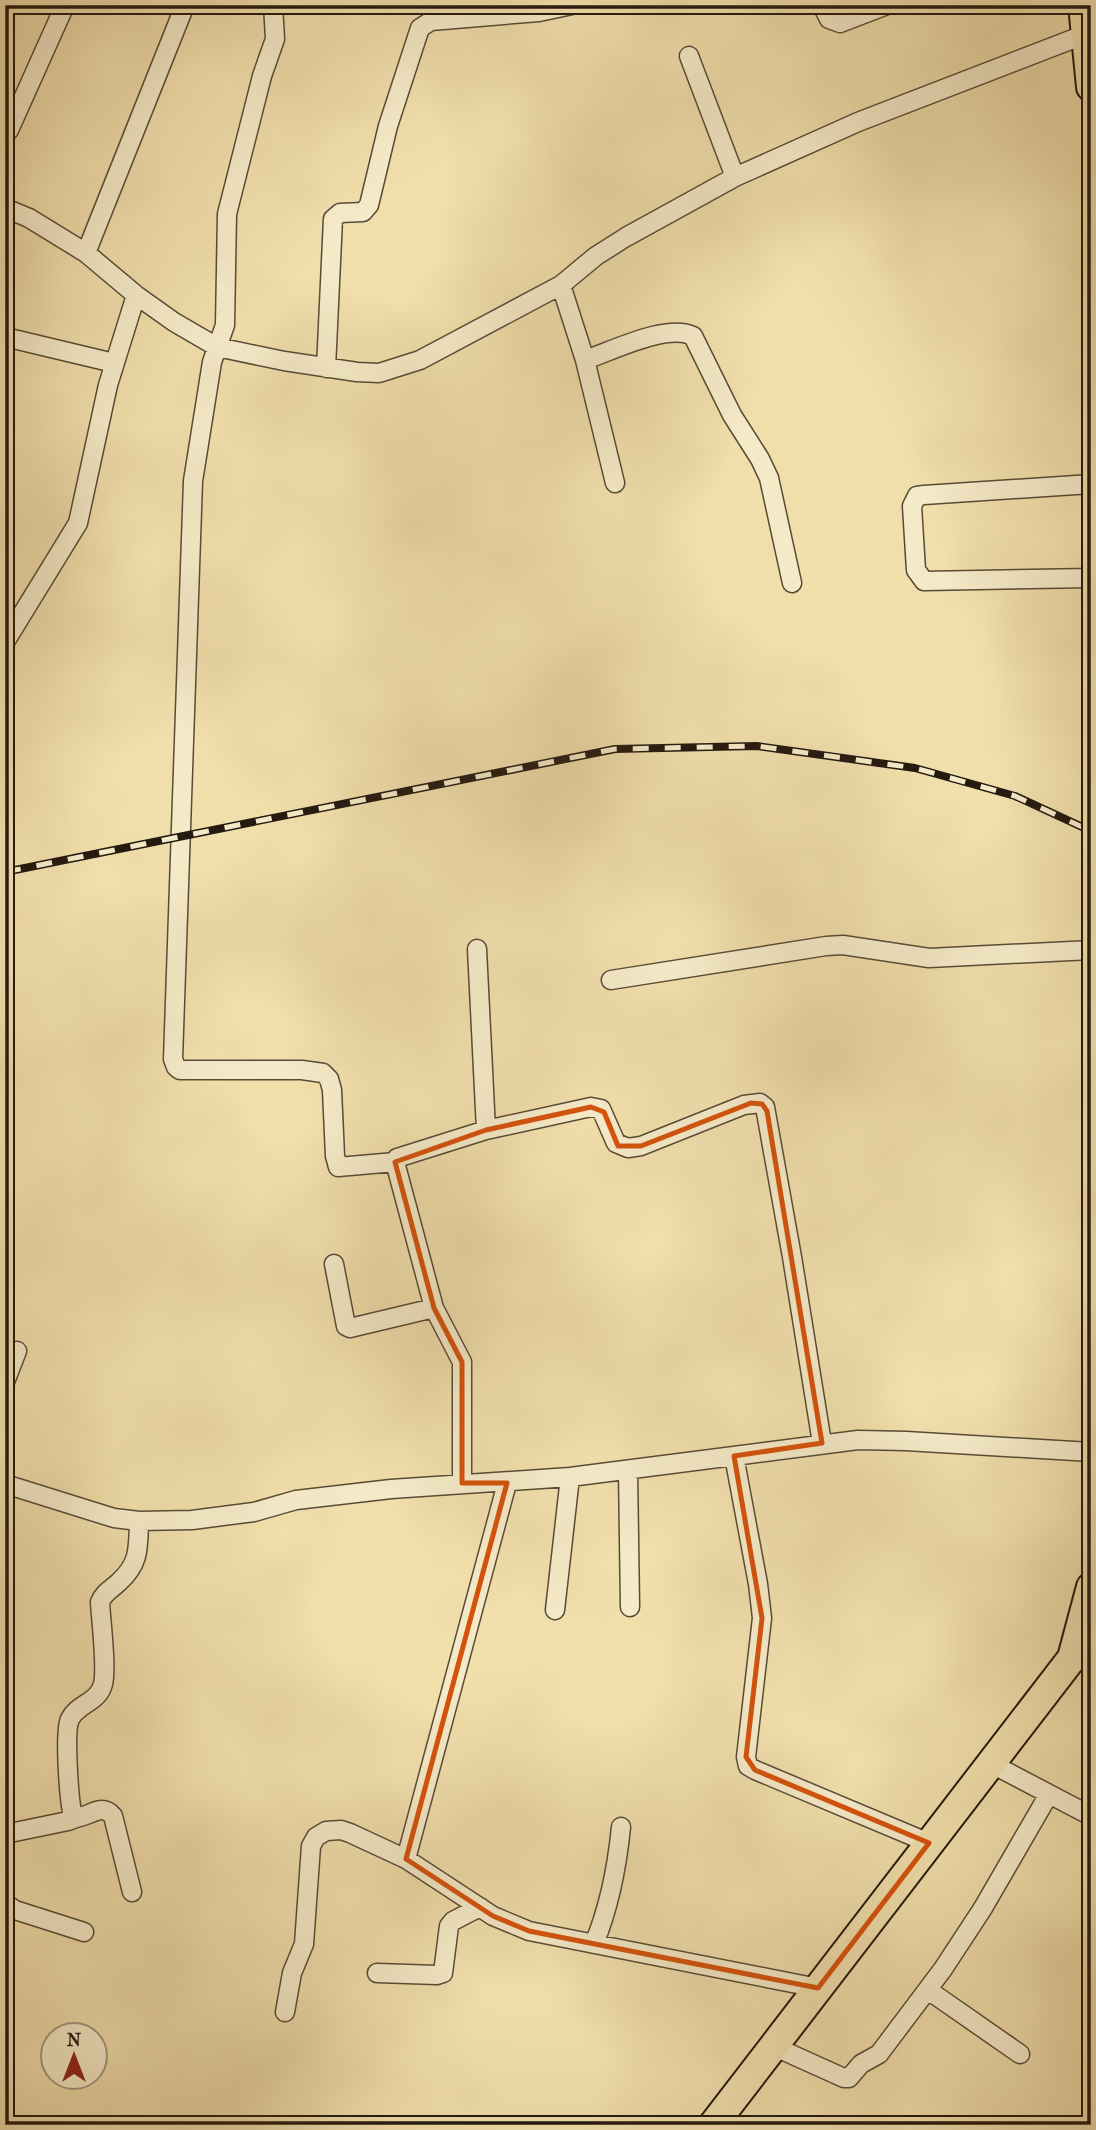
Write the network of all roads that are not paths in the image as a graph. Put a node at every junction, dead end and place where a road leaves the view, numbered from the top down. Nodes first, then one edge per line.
1 (65, 5) edge
2 (185, 5) edge
3 (273, 5) edge
4 (572, 5) edge
5 (822, 5) edge
6 (887, 5) edge
7 (1083, 5) edge
8 (514, 10) edge
9 (1086, 34) junction
10 (689, 56) dead end
11 (1090, 71) edge
12 (5, 133) edge
13 (735, 177) junction
14 (5, 208) edge
15 (86, 253) junction
16 (561, 285) junction
17 (136, 295) junction
18 (5, 337) edge
19 (217, 346) junction
20 (585, 360) junction
21 (114, 363) junction
22 (326, 368) junction
23 (615, 483) dead end
24 (1091, 484) edge
25 (1091, 578) edge
26 (792, 583) dead end
27 (5, 642) edge
28 (477, 949) dead end
29 (1091, 950) edge
30 (611, 980) dead end
31 (486, 1130) junction
32 (395, 1162) junction
33 (334, 1264) dead end
34 (434, 1308) junction
35 (18, 1352) dead end
36 (5, 1382) edge
37 (822, 1443) junction
38 (1091, 1452) edge
39 (734, 1456) junction
40 (628, 1470) junction
41 (570, 1477) junction
42 (462, 1483) junction
43 (507, 1483) junction
44 (5, 1484) edge
45 (139, 1521) junction
46 (1091, 1587) edge
47 (630, 1607) dead end
48 (555, 1610) dead end
49 (990, 1763) junction
50 (1049, 1794) junction
51 (79, 1816) junction
52 (1091, 1816) edge
53 (621, 1827) dead end
54 (5, 1834) edge
55 (929, 1843) junction
56 (406, 1859) junction
57 (132, 1892) dead end
58 (5, 1903) edge
59 (480, 1907) junction
60 (84, 1932) dead end
61 (594, 1944) junction
62 (377, 1973) dead end
63 (818, 1988) junction
64 (928, 1990) junction
65 (285, 2012) dead end
66 (773, 2046) junction
67 (1020, 2054) dead end
68 (713, 2125) edge

1 - 12 street
2 - 15 street
3 - 19 street
4 - 8 street
5 - 6 street
7 - 9 main road
8 - 22 street
9 - 11 main road
9 - 13 street
10 - 13 street
13 - 16 street
14 - 15 street
15 - 17 street
16 - 20 street
16 - 22 street
17 - 19 street
17 - 21 street
18 - 21 street
19 - 22 street
19 - 32 street
20 - 23 street
20 - 26 street
21 - 27 street
24 - 25 street
28 - 31 street
29 - 30 street
31 - 32 street
31 - 37 street
32 - 34 street
33 - 34 street
34 - 42 street
35 - 36 street
37 - 38 street
37 - 39 street
39 - 40 street
39 - 55 street
40 - 41 street
40 - 47 street
41 - 43 street
41 - 48 street
42 - 43 street
42 - 45 street
43 - 56 street
44 - 45 street
45 - 51 street
46 - 49 main road
49 - 50 street
49 - 55 main road
50 - 52 street
50 - 64 street
51 - 54 street
51 - 57 street
53 - 61 street
55 - 63 main road
56 - 59 street
56 - 65 street
58 - 60 street
59 - 61 street
59 - 62 street
61 - 63 street
63 - 66 main road
64 - 66 street
64 - 67 street
66 - 68 main road

